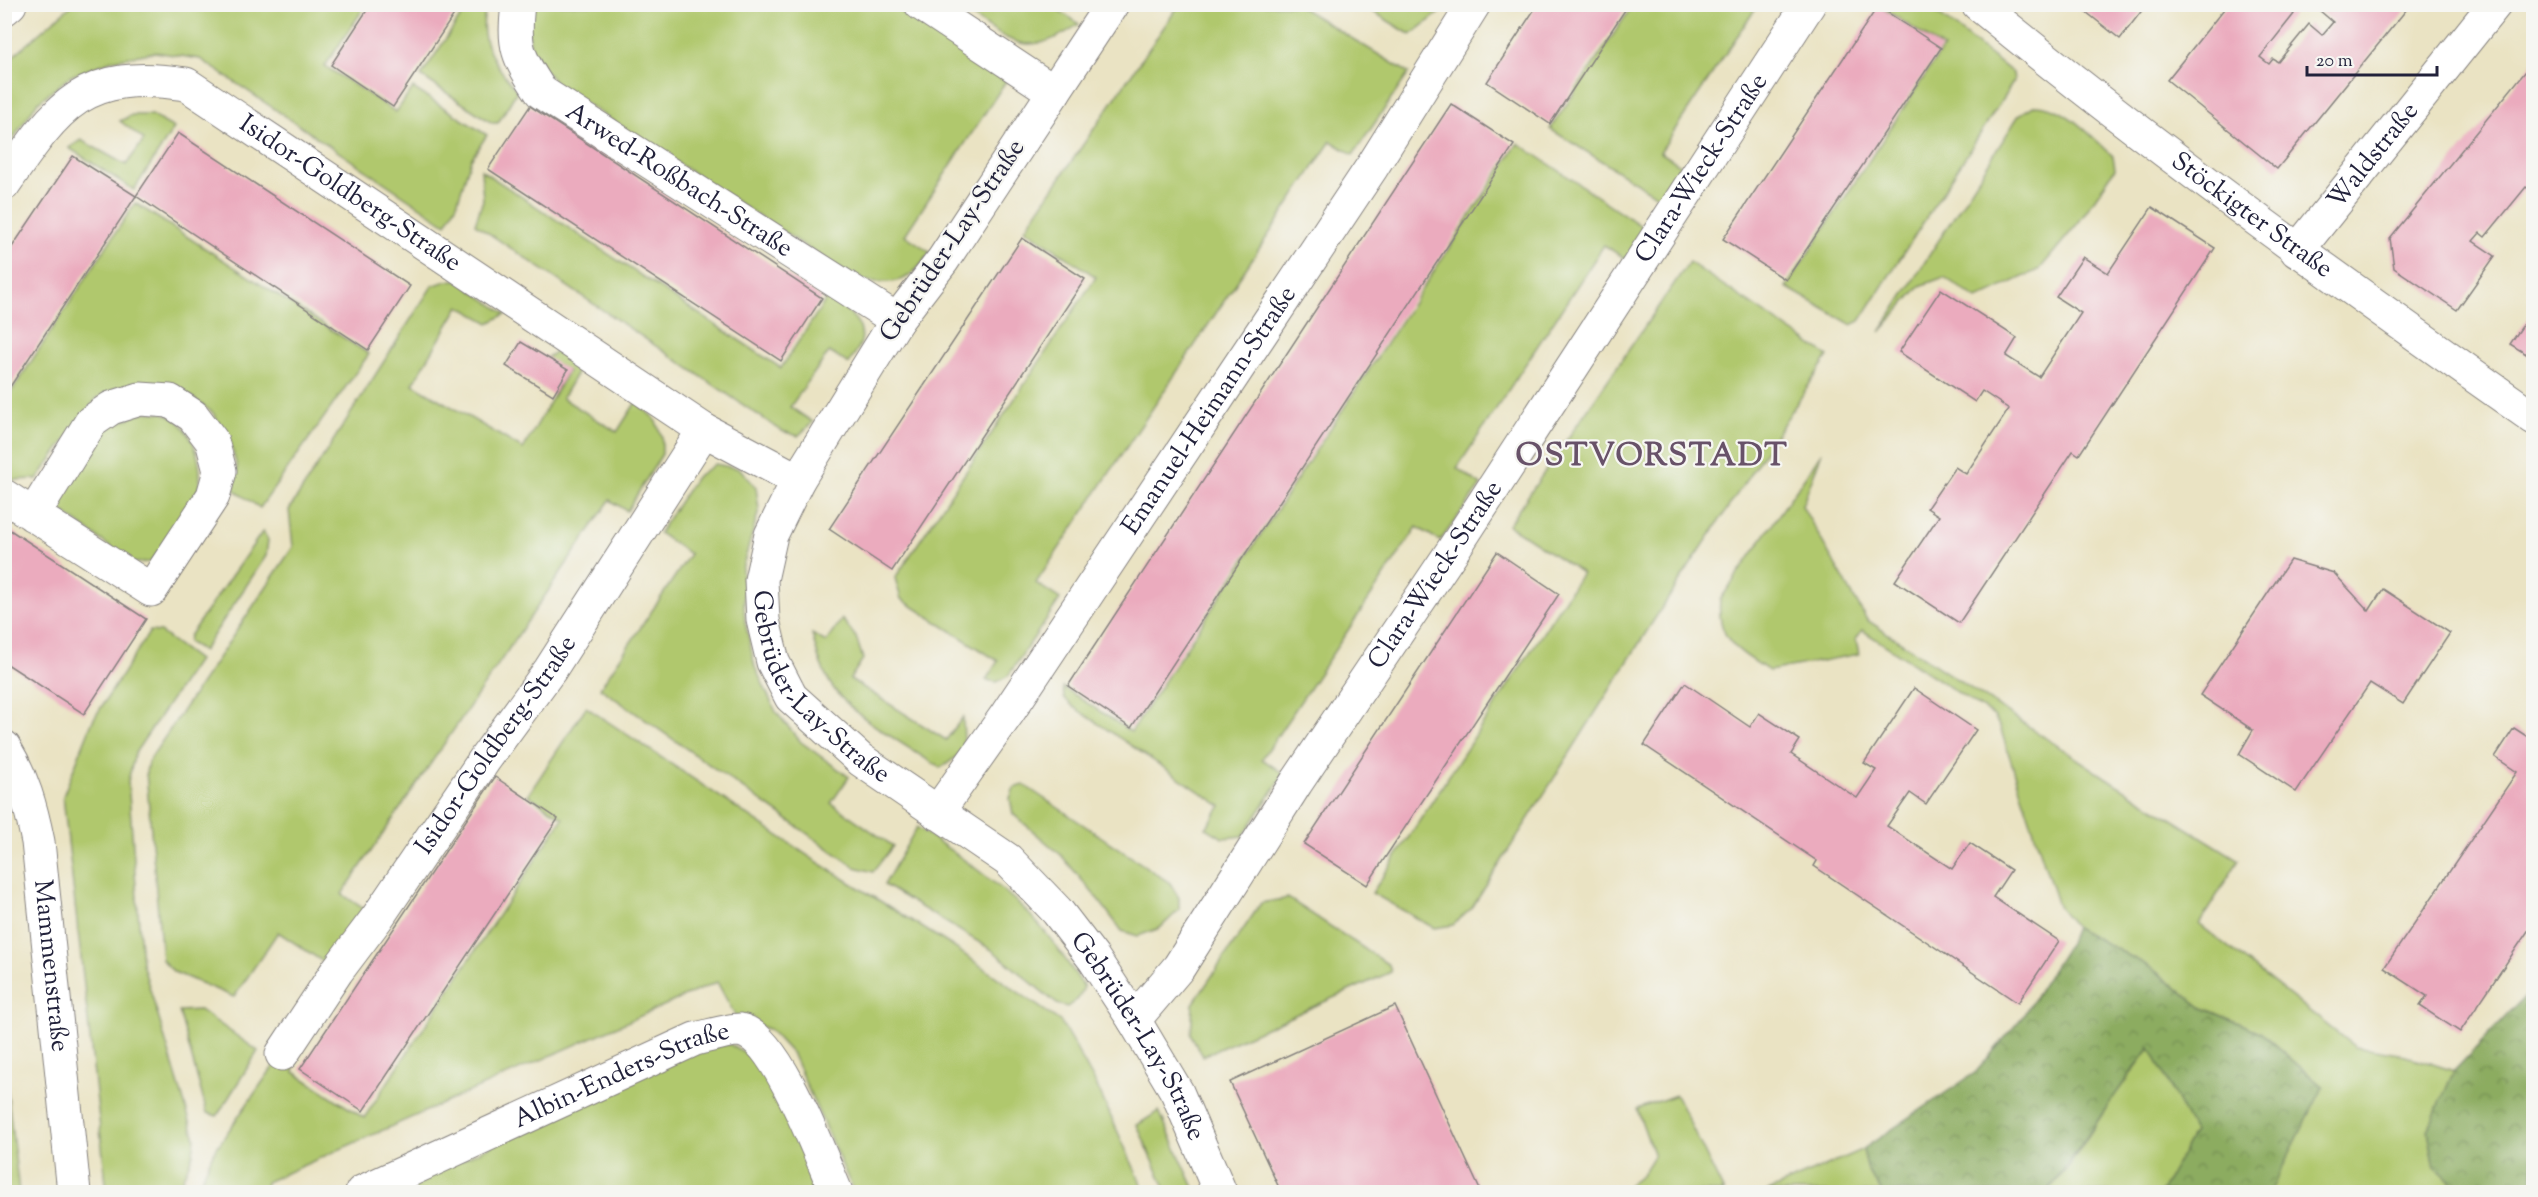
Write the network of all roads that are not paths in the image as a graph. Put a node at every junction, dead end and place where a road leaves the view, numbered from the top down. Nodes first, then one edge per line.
1 (10, 4) edge
2 (518, 4) edge
3 (921, 4) edge
4 (1112, 4) edge
5 (1474, 4) edge
6 (1809, 4) edge
7 (1978, 4) edge
8 (2495, 4) edge
9 (4, 9) edge
10 (1054, 92) junction
11 (4, 184) edge
12 (2297, 251) junction
13 (897, 320) junction
14 (2534, 418) edge
15 (704, 430) junction
16 (798, 480) junction
17 (4, 496) edge
18 (33, 515) junction
19 (4, 747) edge
20 (937, 813) junction
21 (1134, 1020) junction
22 (282, 1054) dead end
23 (74, 1192) edge
24 (362, 1192) edge
25 (836, 1192) edge
26 (1220, 1192) edge

1 - 9 street
2 - 13 street, Arwed-Roßbach-Straße
3 - 10 street
4 - 10 street, Gebrüder-Lay-Straße
5 - 20 street, Emanuel-Heimann-Straße
6 - 21 street, Clara-Wieck-Straße
7 - 12 street, Stöckigter Straße
8 - 12 street, Waldstraße
10 - 13 street, Gebrüder-Lay-Straße
11 - 15 street, Isidor-Goldberg-Straße
12 - 14 street, Stöckigter Straße
13 - 16 street, Gebrüder-Lay-Straße
15 - 16 street, Isidor-Goldberg-Straße
15 - 22 street, Isidor-Goldberg-Straße
16 - 20 street, Gebrüder-Lay-Straße
17 - 18 street
18 - 18 street
19 - 23 street, Mammenstraße
20 - 21 street, Gebrüder-Lay-Straße
21 - 26 street, Gebrüder-Lay-Straße
24 - 25 street, Albin-Enders-Straße

